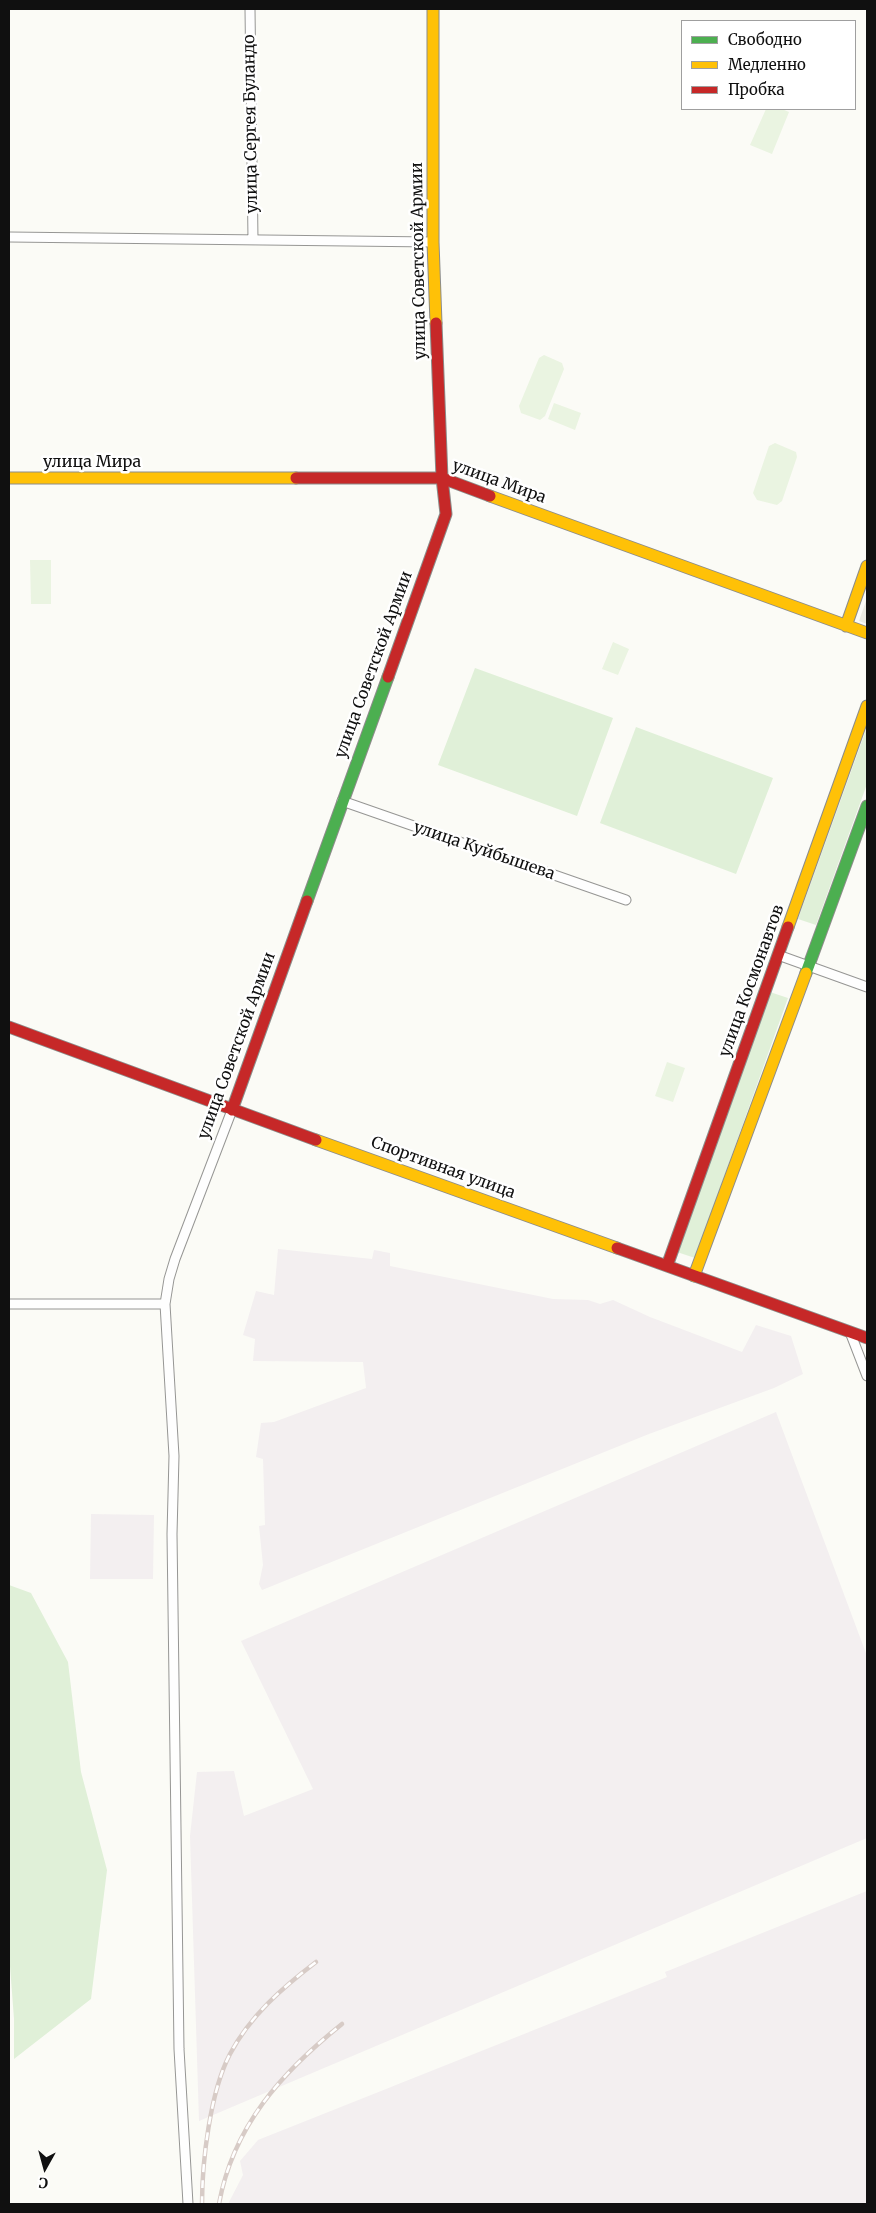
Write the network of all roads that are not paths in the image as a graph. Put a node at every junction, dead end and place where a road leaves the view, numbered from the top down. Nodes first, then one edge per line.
1 (250, 9) edge
2 (432, 9) edge
3 (9, 237) edge
4 (253, 240) junction
5 (433, 242) junction
6 (9, 478) edge
7 (442, 478) junction
8 (867, 566) edge
9 (846, 626) junction
10 (867, 633) edge
11 (867, 706) edge
12 (342, 801) junction
13 (867, 806) edge
14 (626, 900) dead end
15 (778, 955) junction
16 (808, 966) junction
17 (867, 987) edge
18 (9, 1028) edge
19 (232, 1110) junction
20 (667, 1266) junction
21 (694, 1276) junction
22 (9, 1304) edge
23 (166, 1304) junction
24 (850, 1332) junction
25 (867, 1338) edge
26 (867, 1376) edge
27 (188, 2204) edge

1 - 4 street, улица Сергея Буландо
2 - 5 street, улица Советской Армии
3 - 4 street
4 - 5 street
5 - 7 street, улица Советской Армии
6 - 7 street, улица Мира
7 - 9 street, улица Мира
7 - 12 street, улица Советской Армии
8 - 9 street
9 - 10 street, улица Мира
11 - 15 street, улица Космонавтов
12 - 14 street, улица Куйбышева
12 - 19 street, улица Советской Армии
13 - 16 street
15 - 16 street
15 - 20 street, улица Космонавтов
16 - 17 street
16 - 21 street
18 - 19 street, Спортивная улица
19 - 20 street, Спортивная улица
19 - 23 street, улица Советской Армии
20 - 21 street, Спортивная улица
21 - 24 street, Спортивная улица
22 - 23 street
23 - 27 street, улица Советской Армии
24 - 25 street, Спортивная улица
24 - 26 street

